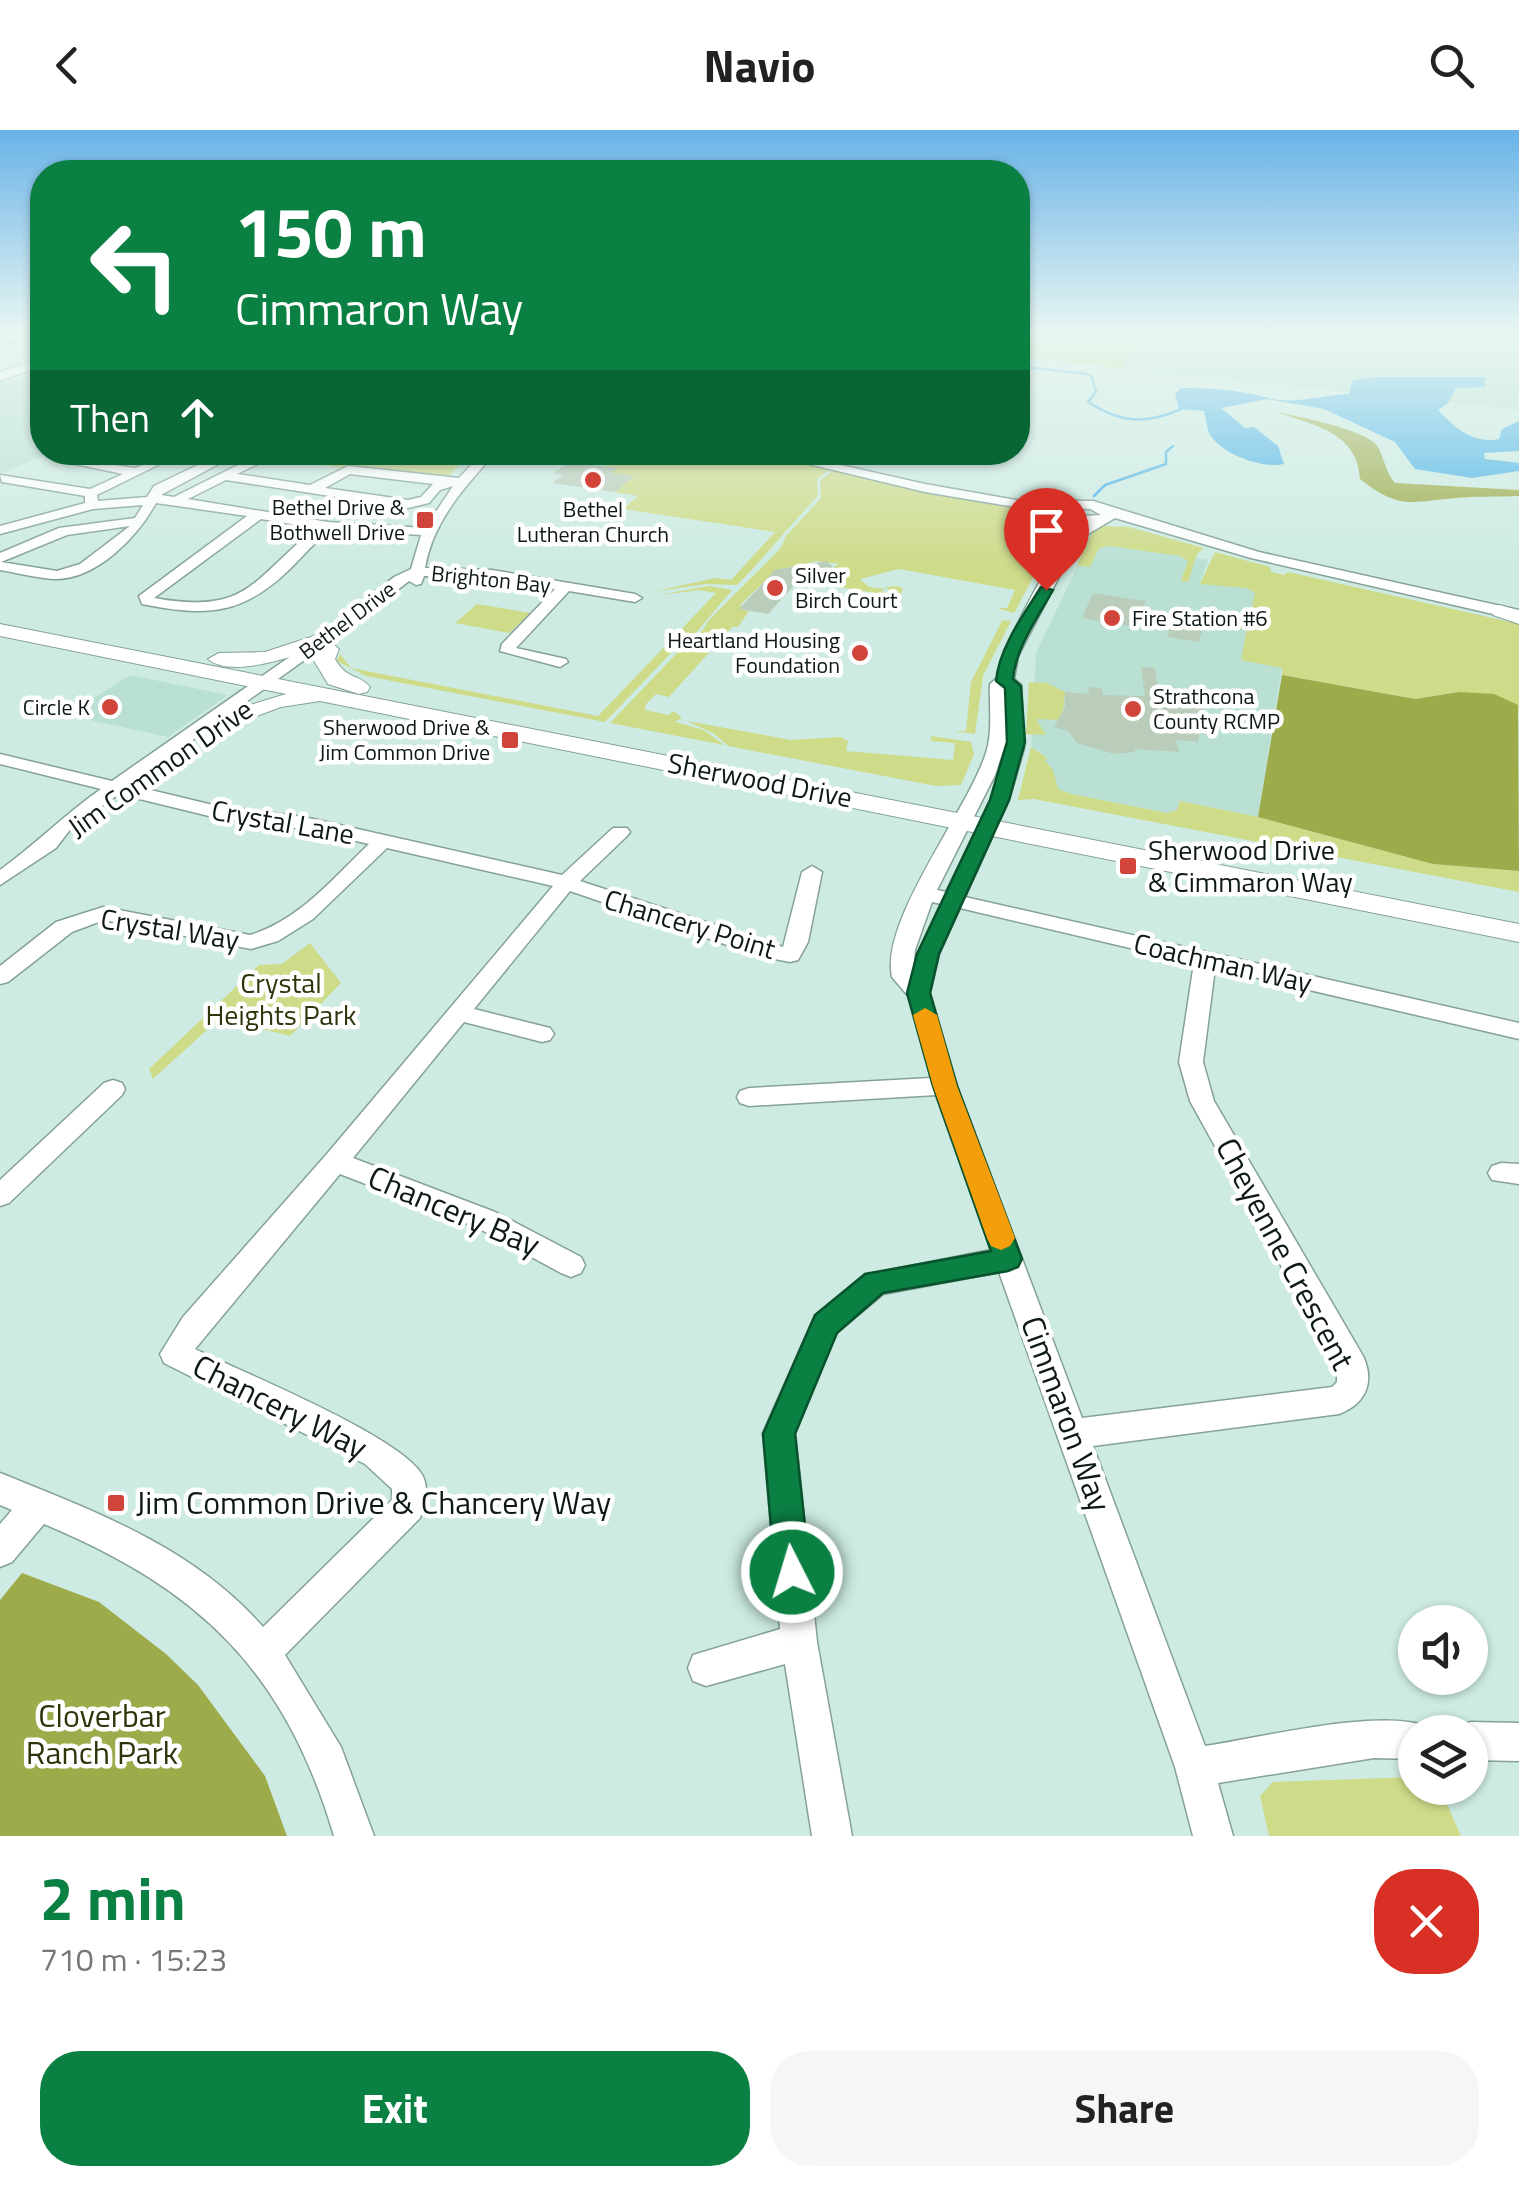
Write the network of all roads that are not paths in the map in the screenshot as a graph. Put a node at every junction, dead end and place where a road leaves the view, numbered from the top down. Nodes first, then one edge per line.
1 (90, 465) edge
2 (150, 465) edge
3 (207, 465) edge
4 (246, 465) edge
5 (477, 465) edge
6 (823, 465) edge
7 (135, 472) junction
8 (223, 476) junction
9 (2, 478) edge
10 (444, 482) junction
11 (461, 482) junction
12 (309, 492) junction
13 (92, 499) junction
14 (150, 500) junction
15 (177, 500) junction
16 (1069, 512) junction
17 (0, 514) edge
18 (259, 515) junction
19 (1102, 518) junction
20 (141, 521) junction
21 (20, 522) junction
22 (328, 526) junction
23 (0, 530) edge
24 (432, 532) junction
25 (1072, 538) junction
26 (0, 558) edge
27 (0, 566) edge
28 (416, 572) junction
29 (566, 586) junction
30 (636, 598) dead end
31 (1514, 613) edge
32 (0, 618) edge
33 (0, 630) edge
34 (327, 643) junction
35 (218, 660) junction
36 (560, 662) dead end
37 (192, 667) junction
38 (280, 678) junction
39 (355, 693) junction
40 (230, 714) junction
41 (0, 759) edge
42 (122, 789) junction
43 (979, 817) junction
44 (620, 832) dead end
45 (383, 841) junction
46 (812, 872) dead end
47 (0, 878) edge
48 (566, 884) junction
49 (926, 894) junction
50 (954, 900) junction
51 (1518, 927) edge
52 (1205, 960) junction
53 (0, 976) edge
54 (919, 993) junction
55 (458, 1013) junction
56 (1519, 1032) edge
57 (542, 1034) dead end
58 (945, 1086) junction
59 (113, 1089) dead end
60 (748, 1097) dead end
61 (335, 1162) junction
62 (11, 1172) edge
63 (0, 1196) edge
64 (1008, 1259) junction
65 (571, 1265) dead end
66 (1074, 1434) junction
67 (0, 1489) edge
68 (38, 1506) junction
69 (0, 1550) edge
70 (799, 1642) junction
71 (262, 1653) junction
72 (706, 1668) dead end
73 (1398, 1740) edge
74 (1488, 1741) edge
75 (1519, 1742) edge
76 (1194, 1767) junction
77 (354, 1836) edge
78 (832, 1836) edge
79 (1212, 1836) edge

1 - 7 street
2 - 7 street
3 - 14 street
4 - 8 street
5 - 11 street, Bethel Drive
6 - 16 street
7 - 13 street
8 - 12 street
8 - 15 street
9 - 13 street
10 - 11 street
10 - 12 street
10 - 12 street
11 - 24 street, Bethel Drive
13 - 14 street
13 - 21 street
14 - 15 street
14 - 20 street
15 - 18 street
16 - 19 street
16 - 25 street
17 - 21 street
18 - 22 street
18 - 22 street
19 - 25 street
19 - 31 street
20 - 26 street
20 - 27 street
21 - 23 street
22 - 24 street
24 - 28 street, Bethel Drive
25 - 43 street
28 - 29 street, Brighton Bay
28 - 34 street, Bethel Drive
29 - 30 street, Brighton Bay
29 - 36 street, Brighton Bay
32 - 35 main road, Sherwood Drive
33 - 37 main road, Sherwood Drive
34 - 35 main road
34 - 38 street, Bethel Drive
34 - 39 main road
35 - 38 main road, Sherwood Drive
37 - 38 main road, Sherwood Drive
37 - 40 main road
38 - 39 main road, Sherwood Drive
38 - 40 street, Jim Common Drive
39 - 40 main road
39 - 43 main road, Sherwood Drive
40 - 42 street, Jim Common Drive
41 - 42 street, Crystal Lane
42 - 45 street, Crystal Lane
42 - 47 street, Jim Common Drive
43 - 49 street, Cimmaron Way
43 - 50 street
43 - 51 main road, Sherwood Drive
44 - 48 street, Chancery Way
45 - 48 street, Crystal Lane
45 - 53 street, Crystal Way
46 - 48 street, Chancery Point
48 - 55 street, Chancery Way
49 - 50 street, Coachman Way
49 - 54 street, Cimmaron Way
50 - 52 street, Coachman Way
50 - 54 street
52 - 56 street, Coachman Way
52 - 66 street, Cheyenne Crescent
54 - 58 street, Cimmaron Way
55 - 57 street
55 - 61 street, Chancery Way
58 - 60 street
58 - 64 street, Cimmaron Way
59 - 62 street
61 - 65 street, Chancery Bay
61 - 71 street, Chancery Way
62 - 63 street
64 - 66 street, Cimmaron Way
64 - 70 street
66 - 76 street, Cimmaron Way
67 - 68 street
68 - 69 street
68 - 71 street
70 - 72 street
70 - 78 street
71 - 77 street
73 - 76 street
74 - 75 street
76 - 79 street, Cimmaron Way

